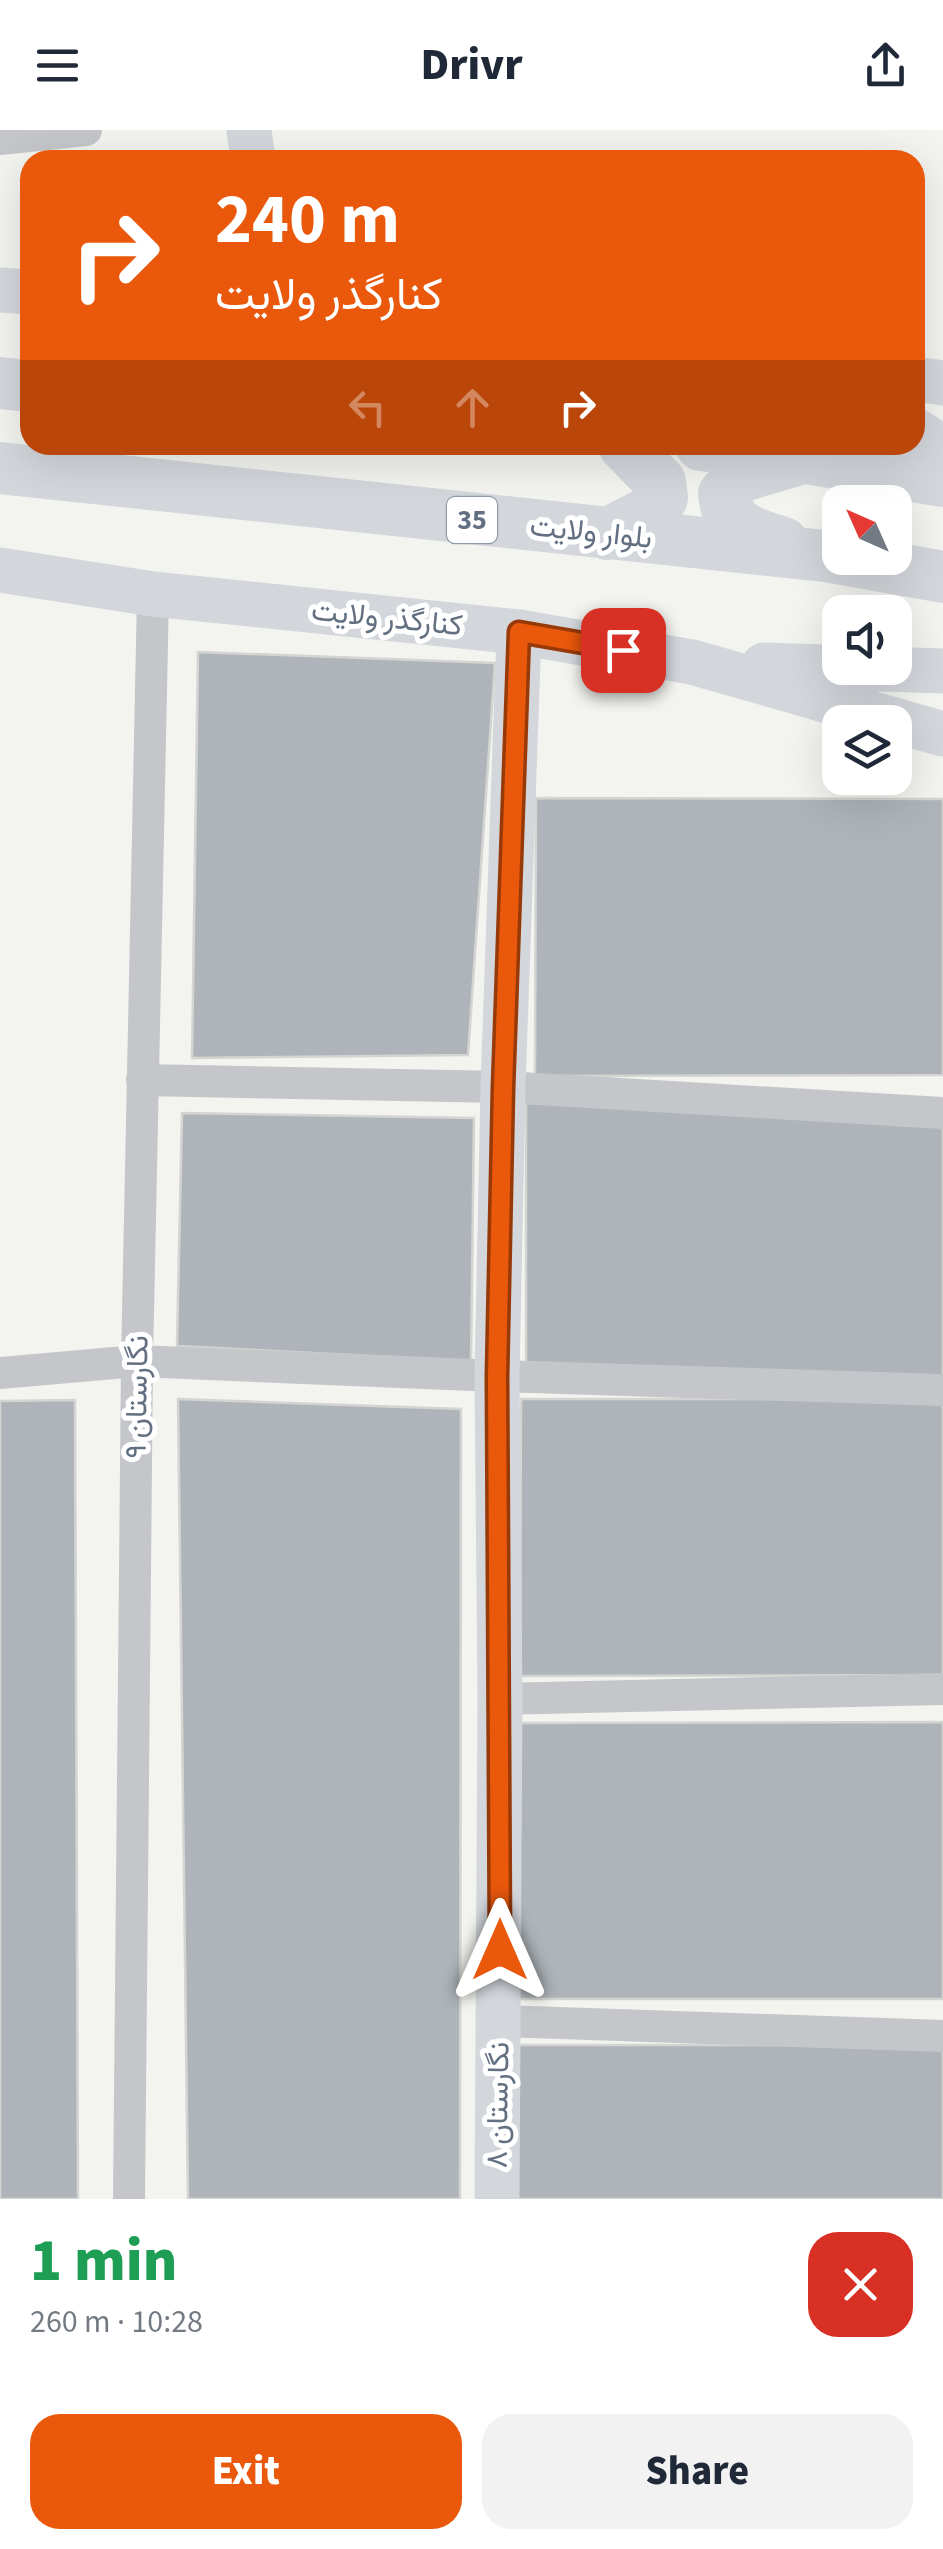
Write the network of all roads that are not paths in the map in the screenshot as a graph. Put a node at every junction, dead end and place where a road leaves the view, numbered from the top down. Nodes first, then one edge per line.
1 (86, 130) edge
2 (0, 139) edge
3 (634, 455) edge
4 (783, 455) edge
5 (808, 458) junction
6 (0, 468) edge
7 (943, 481) edge
8 (606, 534) junction
9 (822, 555) edge
10 (822, 556) edge
11 (0, 570) edge
12 (912, 571) edge
13 (943, 577) edge
14 (154, 594) junction
15 (519, 632) junction
16 (692, 662) junction
17 (943, 672) edge
18 (943, 734) edge
19 (142, 1080) junction
20 (503, 1088) junction
21 (943, 1113) edge
22 (137, 1361) junction
23 (0, 1373) edge
24 (497, 1376) junction
25 (943, 1390) edge
26 (943, 1689) edge
27 (500, 1699) junction
28 (500, 2021) junction
29 (943, 2036) edge
30 (128, 2199) edge
31 (497, 2199) edge

1 - 2 street
3 - 8 main road
4 - 5 main road
5 - 7 main road
5 - 9 main road
6 - 8 main road, بلوار ولایت / 35
8 - 10 main road, بلوار ولایت / 35
11 - 14 street, کنارگذر ولایت
12 - 13 main road, بلوار ولایت / 35
14 - 15 street, کنارگذر ولایت
14 - 19 street, نگارستان ۹
15 - 16 street, کنارگذر ولایت
15 - 20 street, نگارستان ۸
16 - 17 street
16 - 18 street, کنارگذر ولایت
19 - 20 street
19 - 22 street, نگارستان ۹
20 - 21 street
20 - 24 street, نگارستان ۸
22 - 23 street
22 - 24 street
22 - 30 street, نگارستان ۹
24 - 25 street
24 - 27 street, نگارستان ۸
26 - 27 street
27 - 28 street, نگارستان ۸
28 - 29 street
28 - 31 street, نگارستان ۸

